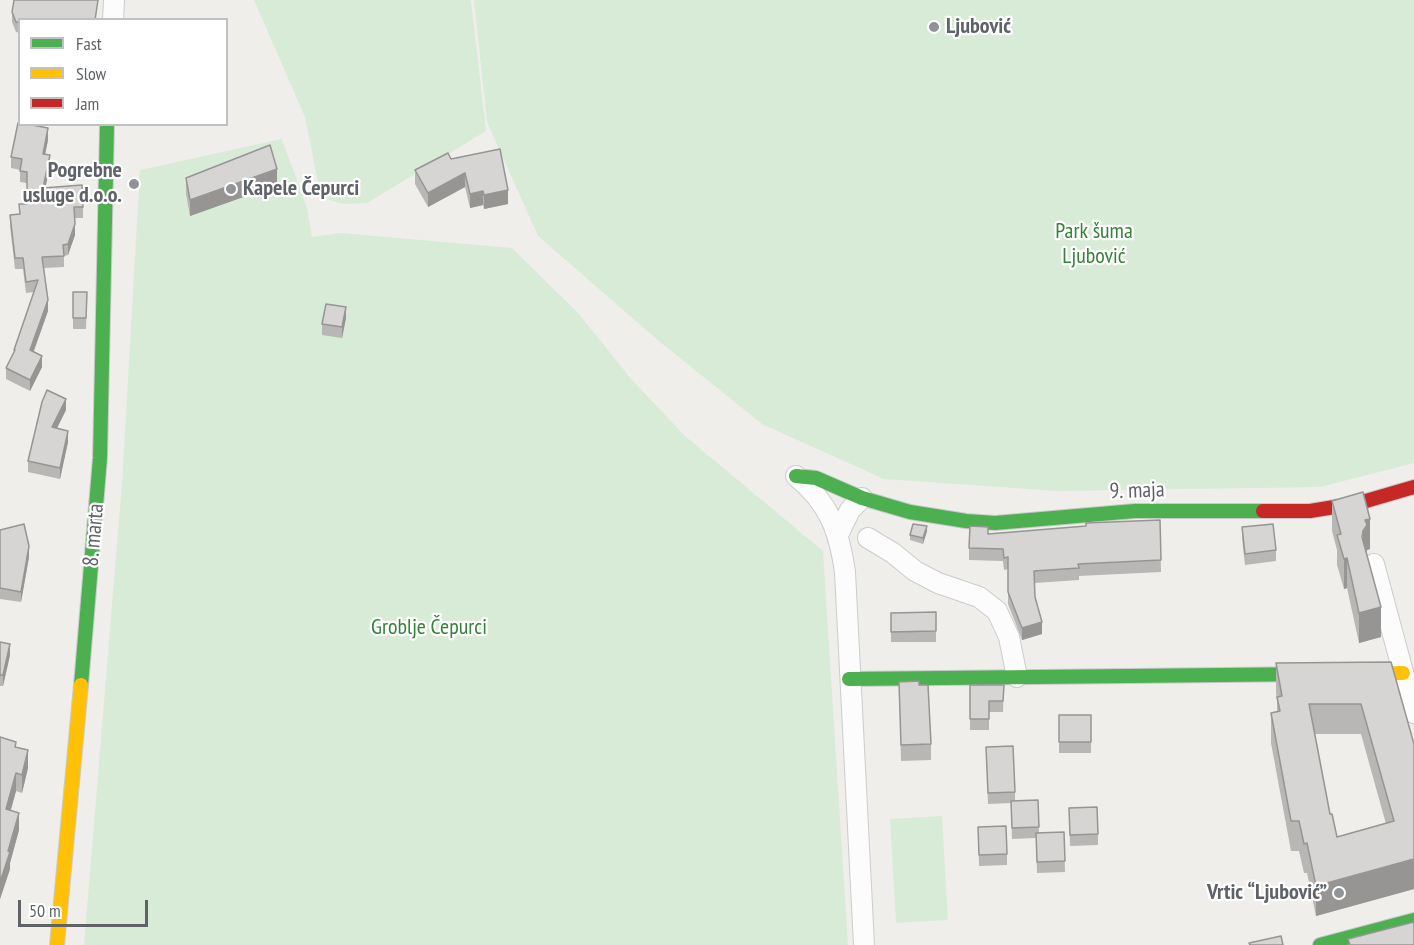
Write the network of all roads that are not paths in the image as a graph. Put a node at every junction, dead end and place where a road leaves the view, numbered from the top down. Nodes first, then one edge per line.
1 (114, 0) edge
2 (113, 18) edge
3 (107, 126) edge
4 (796, 476) joint
5 (1414, 487) edge
6 (862, 498) junction
7 (838, 535) junction
8 (868, 538) dead end
9 (1374, 564) dead end
10 (1403, 673) junction
11 (1017, 677) junction
12 (849, 679) junction
13 (1414, 713) edge
14 (1414, 920) edge
15 (57, 945) edge
16 (864, 945) edge
17 (1320, 945) edge

1 - 2 street
3 - 15 street, 8. marta
4 - 6 street, 9. maja
4 - 7 street
5 - 6 street, 9. maja
6 - 7 street
7 - 12 street
8 - 11 street
9 - 10 street
10 - 11 street
10 - 13 street
11 - 12 street
12 - 16 street
14 - 17 street

